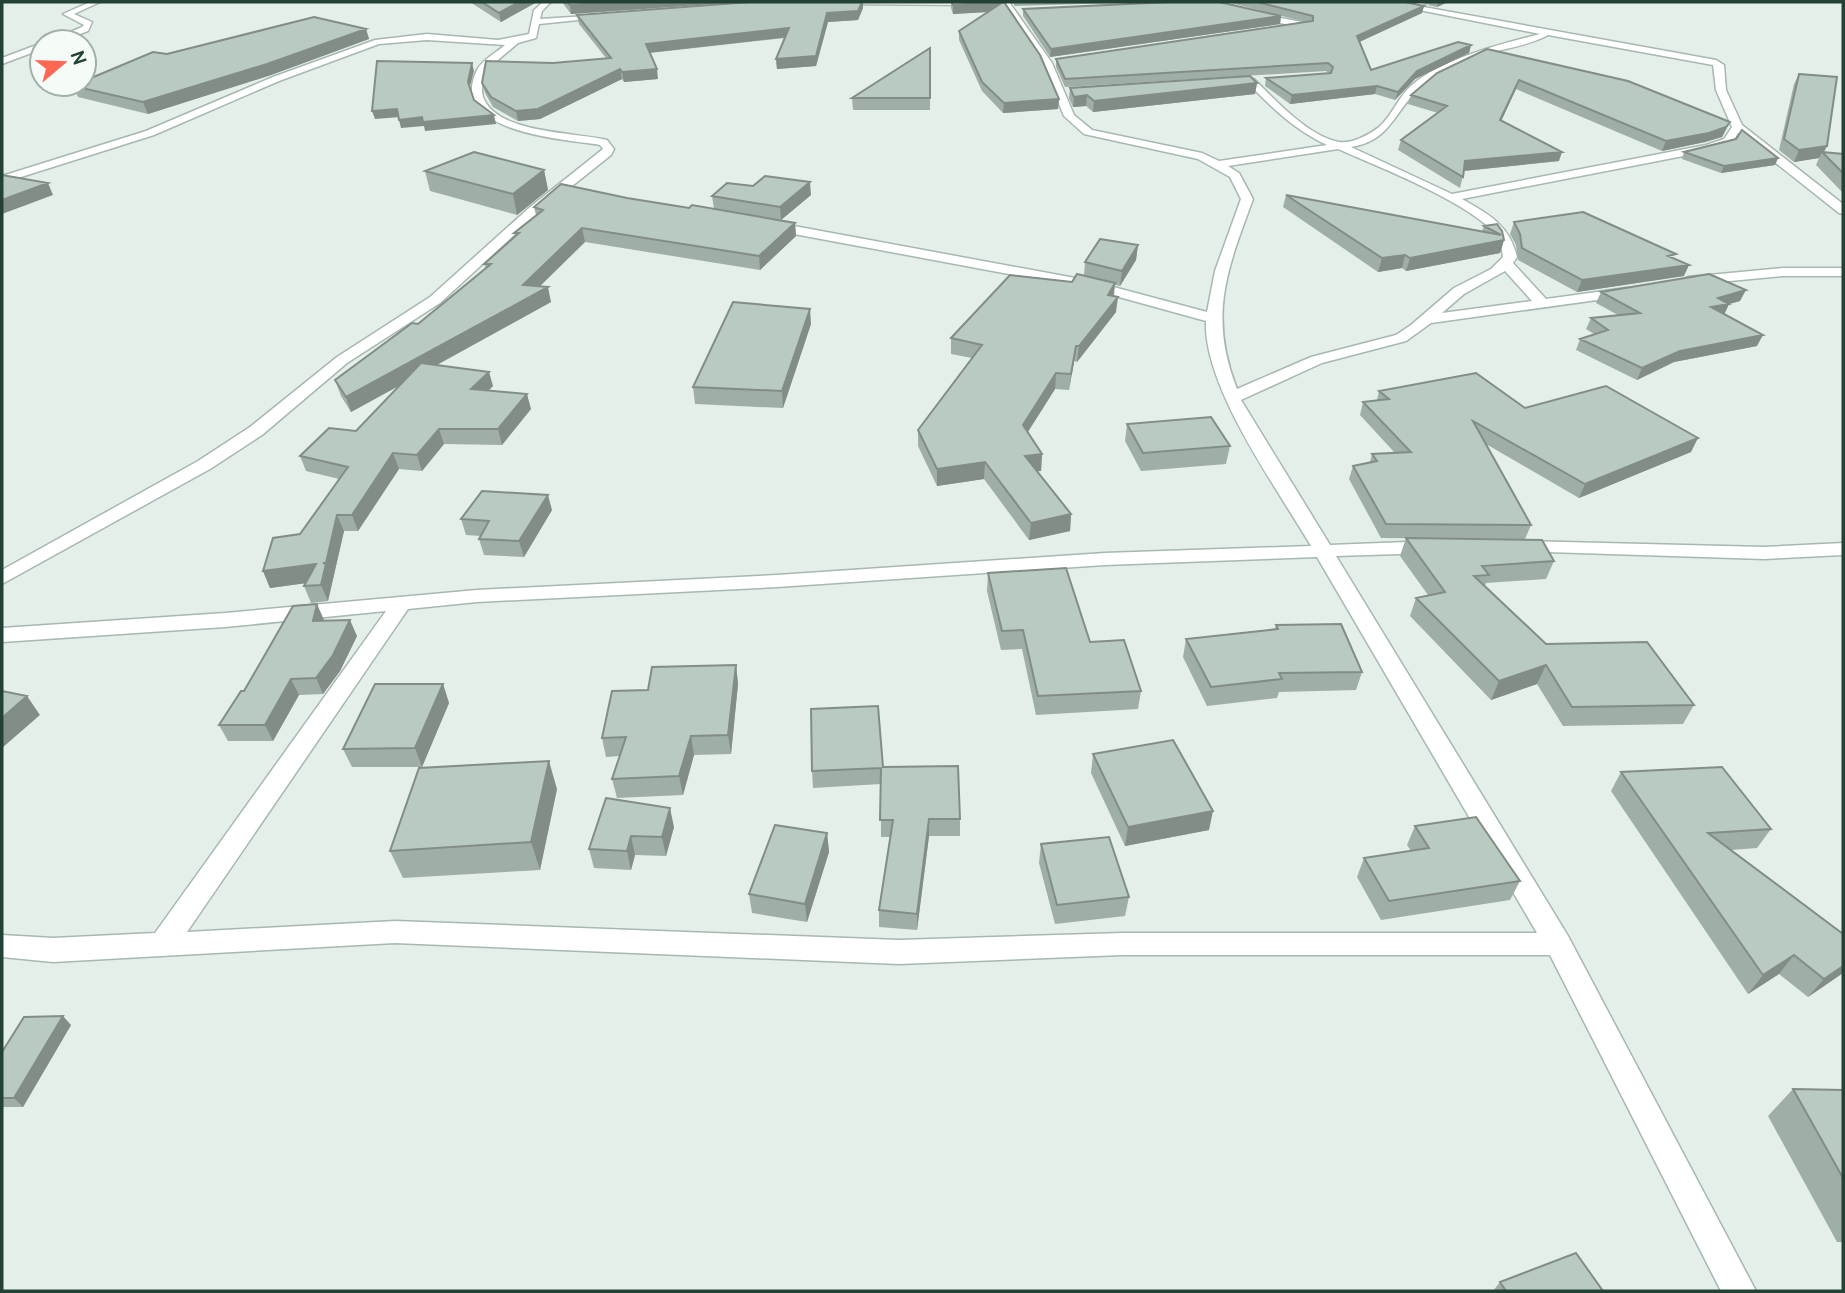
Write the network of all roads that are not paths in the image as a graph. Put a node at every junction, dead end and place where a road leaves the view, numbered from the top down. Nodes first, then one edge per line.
1 (96, 2) edge
2 (547, 2) edge
3 (1425, 2) edge
4 (821, 3) edge
5 (984, 3) edge
6 (1005, 5) edge
7 (1025, 12) edge
8 (1244, 12) edge
9 (616, 16) edge
10 (536, 22) junction
11 (86, 28) edge
12 (1278, 32) edge
13 (1549, 33) junction
14 (515, 41) junction
15 (28, 51) edge
16 (2, 61) edge
17 (1060, 62) edge
18 (1047, 63) junction
19 (1271, 80) edge
20 (1251, 81) junction
21 (1238, 82) edge
22 (1072, 92) edge
23 (1059, 93) junction
24 (1737, 127) junction
25 (1340, 148) junction
26 (1220, 164) junction
27 (2, 180) edge
28 (1453, 197) junction
29 (1843, 210) edge
30 (750, 222) edge
31 (1507, 265) junction
32 (1843, 272) edge
33 (1676, 283) edge
34 (1640, 289) edge
35 (1544, 305) junction
36 (1212, 318) junction
37 (1423, 320) junction
38 (1232, 398) junction
39 (1449, 546) edge
40 (1500, 547) edge
41 (1320, 549) junction
42 (1843, 549) edge
43 (2, 578) edge
44 (402, 603) junction
45 (2, 635) edge
46 (163, 944) junction
47 (1558, 944) junction
48 (2, 946) edge
49 (1739, 1291) edge

1 - 11 street
2 - 10 street
3 - 13 street
4 - 5 street
6 - 7 street
6 - 18 street
8 - 12 street
9 - 10 street
10 - 14 street
13 - 24 street
13 - 25 street
14 - 27 street
14 - 43 street
15 - 16 street
17 - 18 street
18 - 23 street
19 - 20 street
20 - 21 street
20 - 25 street
22 - 23 street
23 - 26 street
24 - 28 street
24 - 29 street
25 - 26 street
25 - 28 street
26 - 36 street
28 - 31 street
30 - 36 street
31 - 35 street
31 - 37 street
32 - 33 street
34 - 35 street
35 - 37 street
36 - 38 street
37 - 38 street
38 - 41 street
39 - 41 street
40 - 42 street
41 - 44 street
41 - 47 street
44 - 45 street
44 - 46 street
46 - 47 street
46 - 48 street
47 - 49 street

